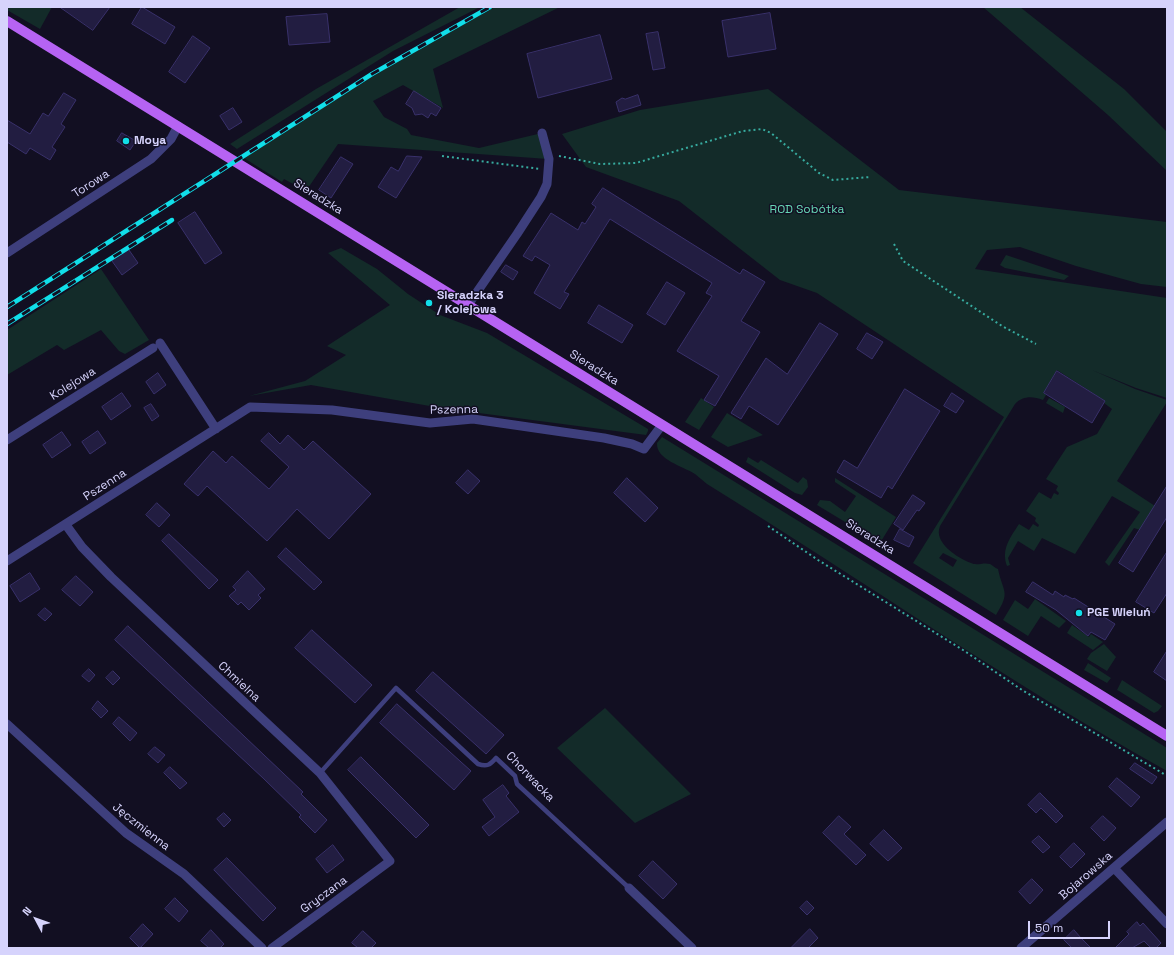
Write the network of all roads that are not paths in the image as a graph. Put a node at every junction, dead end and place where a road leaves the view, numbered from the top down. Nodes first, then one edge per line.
1 (7, 21) edge
2 (178, 126) junction
3 (542, 133) dead end
4 (7, 253) edge
5 (468, 305) junction
6 (662, 425) junction
7 (216, 429) junction
8 (7, 440) edge
9 (66, 525) junction
10 (7, 561) edge
11 (7, 724) edge
12 (1167, 736) edge
13 (320, 773) junction
14 (1167, 822) edge
15 (390, 861) joint
16 (1114, 868) junction
17 (628, 888) joint
18 (1167, 924) edge
19 (262, 948) edge
20 (272, 948) edge
21 (692, 948) edge
22 (1021, 948) edge

1 - 2 main road, Sieradzka
2 - 4 street, Torowa
2 - 5 main road, Sieradzka
3 - 5 street
5 - 6 main road, Sieradzka
6 - 7 street, Pszenna
6 - 12 main road, Sieradzka
7 - 8 street, Kolejowa
7 - 9 street, Pszenna
9 - 10 street, Pszenna
9 - 13 street, Chmielna
11 - 19 street, Jęczmienna
13 - 15 street, Chmielna
13 - 17 lane, Chorwacka
14 - 16 street, Bojarowska
15 - 20 street, Gryczana
16 - 18 street
16 - 22 street, Bojarowska
17 - 21 street, Chorwacka

